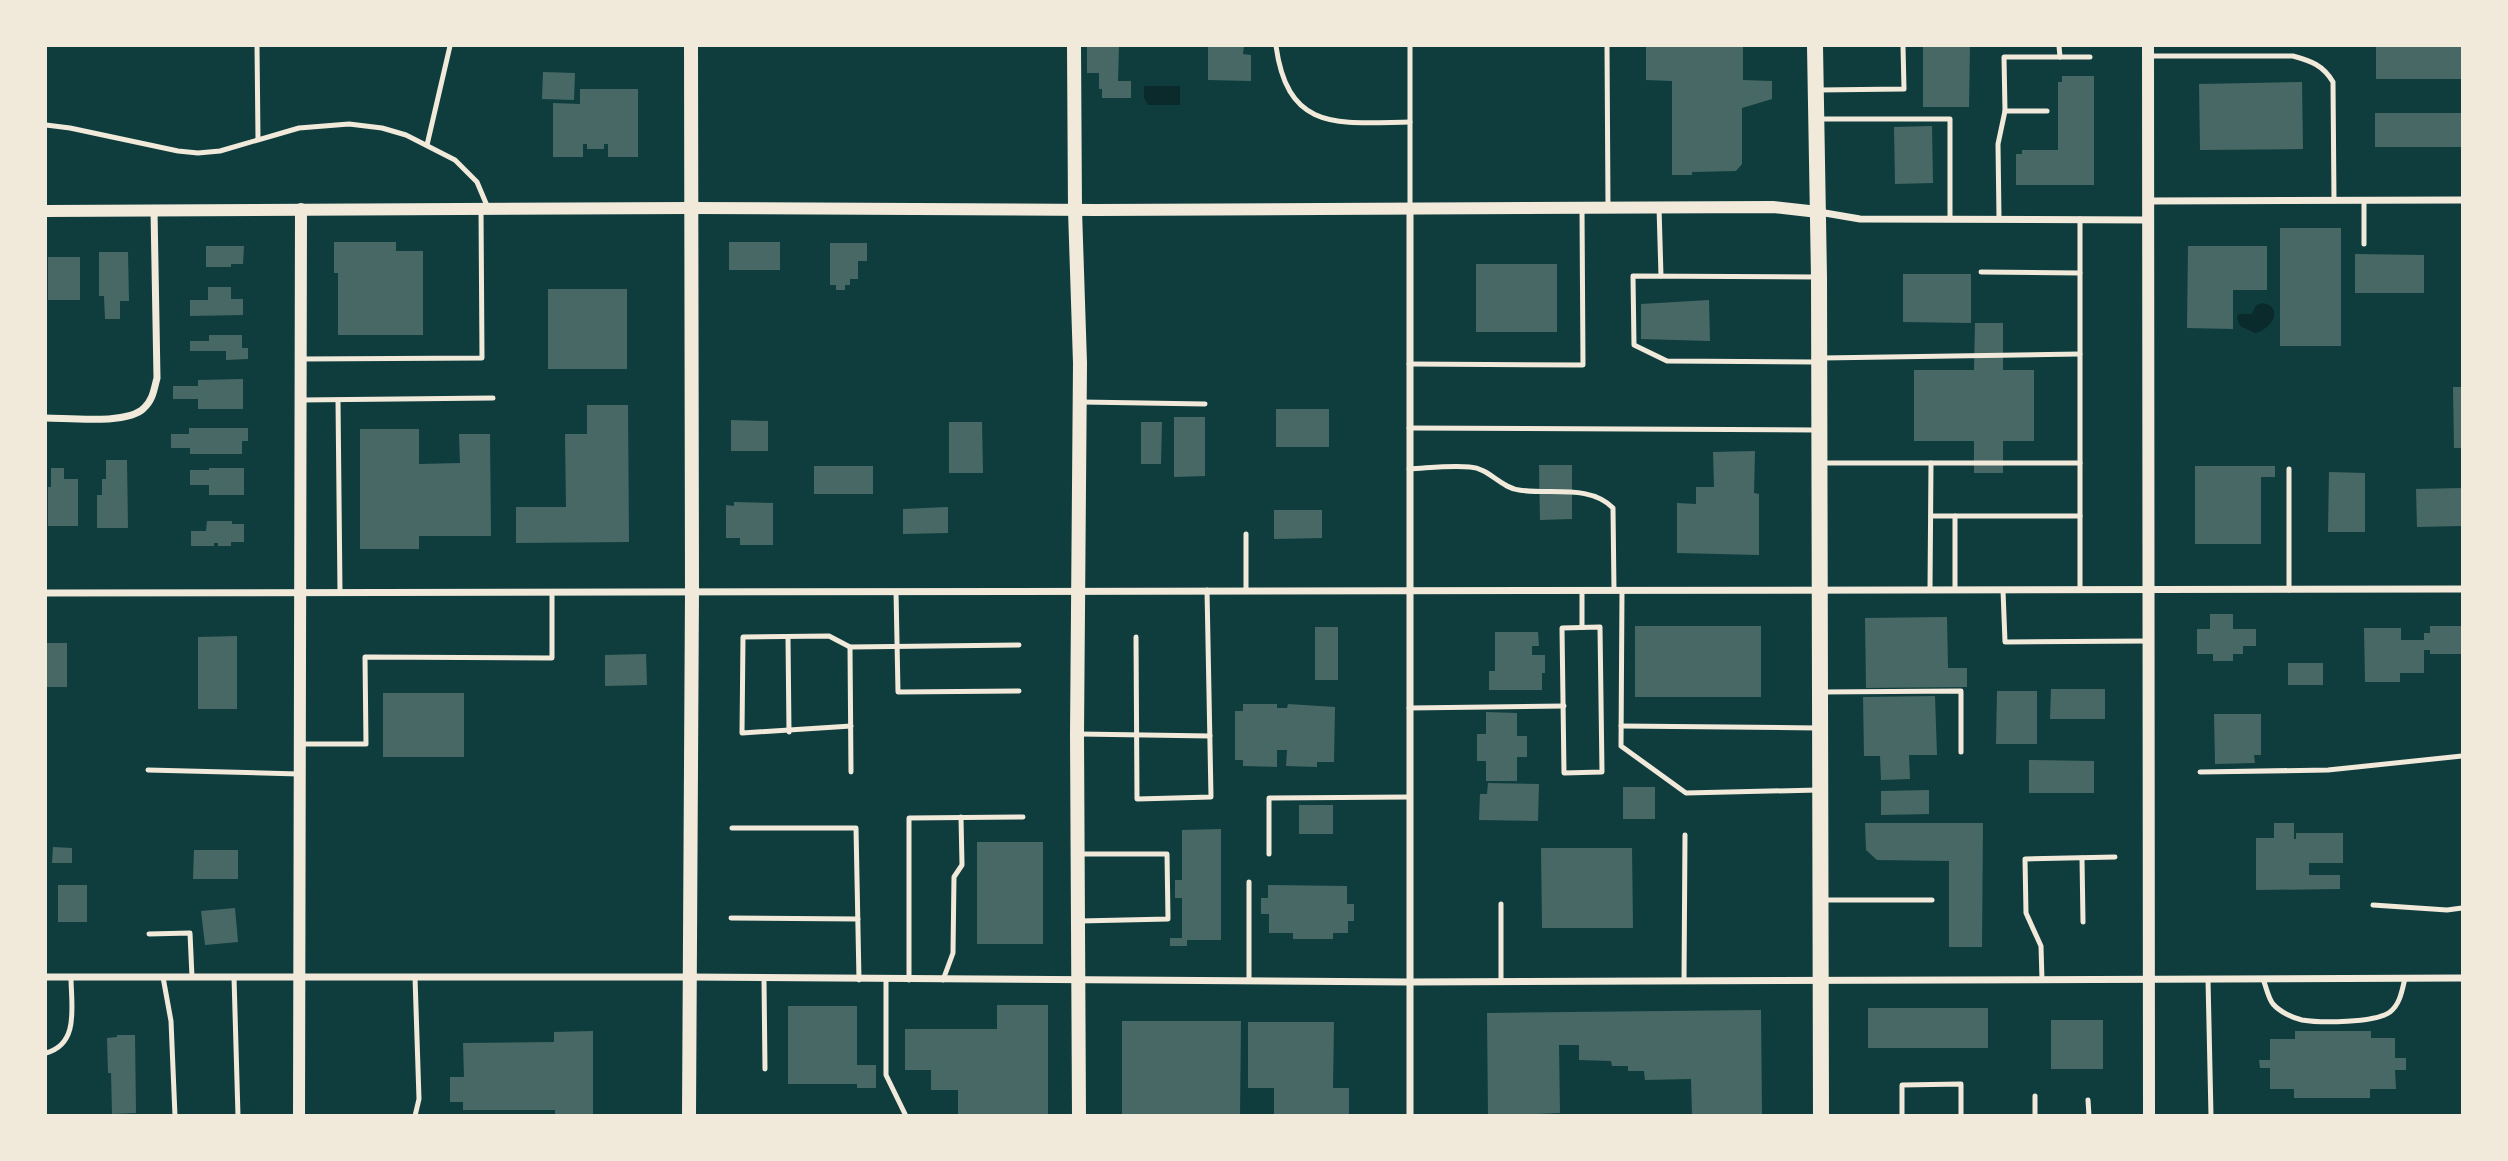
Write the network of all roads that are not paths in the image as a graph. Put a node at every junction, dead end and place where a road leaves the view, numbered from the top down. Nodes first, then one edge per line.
1 (257, 46) edge
2 (450, 46) edge
3 (691, 46) edge
4 (1074, 46) edge
5 (1276, 46) edge
6 (1410, 46) edge
7 (1608, 46) edge
8 (1815, 46) edge
9 (1903, 46) edge
10 (2059, 46) edge
11 (2148, 51) edge
12 (2060, 57) junction
13 (2090, 57) dead end
14 (1816, 90) junction
15 (2005, 111) junction
16 (2047, 111) dead end
17 (1817, 119) junction
18 (1410, 122) junction
19 (46, 125) edge
20 (258, 139) junction
21 (427, 145) junction
22 (2462, 200) edge
23 (2148, 201) junction
24 (2334, 201) junction
25 (2364, 201) junction
26 (1659, 207) junction
27 (485, 208) junction
28 (690, 208) junction
29 (1410, 208) junction
30 (1608, 208) junction
31 (301, 209) junction
32 (1582, 209) junction
33 (154, 210) junction
34 (1075, 210) junction
35 (46, 211) edge
36 (1818, 212) junction
37 (1951, 218) junction
38 (1999, 218) junction
39 (2080, 219) junction
40 (2148, 220) junction
41 (2364, 244) dead end
42 (1981, 272) dead end
43 (2080, 273) junction
44 (1661, 276) junction
45 (1819, 277) junction
46 (2080, 354) junction
47 (300, 359) junction
48 (1819, 360) junction
49 (1409, 364) junction
50 (494, 398) dead end
51 (300, 400) junction
52 (338, 400) junction
53 (1080, 402) junction
54 (1205, 404) dead end
55 (46, 418) edge
56 (1409, 428) junction
57 (1819, 430) junction
58 (1819, 463) junction
59 (1931, 463) junction
60 (2080, 463) junction
61 (1409, 469) junction
62 (2289, 469) dead end
63 (1931, 516) junction
64 (1955, 516) junction
65 (2080, 516) junction
66 (1245, 534) dead end
67 (2462, 589) edge
68 (1207, 590) junction
69 (1247, 590) junction
70 (1409, 590) junction
71 (1582, 590) junction
72 (1618, 590) junction
73 (1819, 590) junction
74 (1930, 590) junction
75 (1955, 590) junction
76 (2003, 590) junction
77 (2080, 590) junction
78 (2149, 590) junction
79 (2289, 590) junction
80 (692, 591) junction
81 (896, 591) junction
82 (1080, 591) junction
83 (300, 592) junction
84 (340, 592) junction
85 (552, 592) junction
86 (46, 593) edge
87 (1582, 627) junction
88 (788, 637) junction
89 (1136, 637) dead end
90 (2149, 641) junction
91 (1019, 645) dead end
92 (850, 647) junction
93 (897, 647) junction
94 (1019, 691) dead end
95 (1819, 692) junction
96 (1564, 706) junction
97 (1409, 708) junction
98 (851, 726) junction
99 (1621, 726) junction
100 (1820, 728) junction
101 (789, 732) junction
102 (1077, 734) junction
103 (1137, 735) junction
104 (1210, 736) junction
105 (299, 744) junction
106 (1961, 752) dead end
107 (2462, 756) edge
108 (148, 770) dead end
109 (851, 772) dead end
110 (2200, 772) dead end
111 (299, 775) junction
112 (1820, 790) junction
113 (1410, 797) junction
114 (961, 817) junction
115 (1023, 817) dead end
116 (732, 828) dead end
117 (1685, 835) dead end
118 (1078, 854) junction
119 (1269, 854) dead end
120 (2115, 857) dead end
121 (2082, 858) junction
122 (1249, 882) dead end
123 (1821, 900) junction
124 (1931, 900) dead end
125 (1501, 904) dead end
126 (2373, 905) dead end
127 (2462, 908) edge
128 (732, 918) dead end
129 (858, 919) junction
130 (1079, 920) junction
131 (2083, 922) dead end
132 (149, 934) dead end
133 (46, 977) edge
134 (71, 977) junction
135 (163, 977) junction
136 (192, 977) junction
137 (234, 977) junction
138 (299, 977) junction
139 (415, 978) junction
140 (689, 978) junction
141 (2405, 978) junction
142 (2462, 978) edge
143 (2149, 979) junction
144 (2208, 979) junction
145 (2263, 979) junction
146 (764, 980) junction
147 (859, 980) junction
148 (886, 980) junction
149 (909, 980) junction
150 (943, 980) junction
151 (1079, 980) junction
152 (1821, 980) junction
153 (2042, 980) junction
154 (1249, 981) junction
155 (1684, 981) junction
156 (1410, 982) junction
157 (1501, 982) junction
158 (46, 1054) edge
159 (765, 1069) dead end
160 (2035, 1096) dead end
161 (2088, 1100) dead end
162 (175, 1115) edge
163 (238, 1115) edge
164 (299, 1115) edge
165 (415, 1115) edge
166 (689, 1115) edge
167 (906, 1115) edge
168 (1079, 1115) edge
169 (1410, 1115) edge
170 (1821, 1115) edge
171 (1902, 1115) edge
172 (1961, 1115) edge
173 (2035, 1115) edge
174 (2088, 1115) edge
175 (2149, 1115) edge
176 (2211, 1115) edge

1 - 20 lane
2 - 21 lane
3 - 28 main road
4 - 34 main road
5 - 18 lane
6 - 18 lane
7 - 30 lane
8 - 14 main road
9 - 14 lane
10 - 12 lane
11 - 23 street
11 - 24 lane
12 - 13 lane
12 - 15 lane
14 - 17 main road
15 - 16 lane
15 - 38 lane
17 - 36 main road
17 - 37 lane
18 - 29 lane
19 - 20 lane
20 - 21 lane
21 - 27 lane
22 - 25 street
23 - 24 street
23 - 40 street
24 - 25 street
25 - 41 lane
26 - 30 street
26 - 36 street
26 - 44 lane
27 - 28 street
27 - 31 street
27 - 47 lane
28 - 34 street
28 - 80 main road
29 - 32 street
29 - 34 street
29 - 49 street
30 - 32 street
31 - 33 street
31 - 47 street
32 - 49 lane
33 - 35 street
33 - 55 street
34 - 53 main road
36 - 37 street
36 - 45 main road
37 - 38 street
38 - 39 street
39 - 40 street
39 - 43 lane
40 - 78 street
42 - 43 lane
43 - 46 lane
44 - 45 lane
44 - 48 lane
45 - 48 main road
46 - 48 lane
46 - 60 lane
47 - 51 street
48 - 57 main road
49 - 56 street
50 - 52 lane
51 - 52 lane
51 - 83 street
52 - 84 lane
53 - 54 lane
53 - 82 main road
56 - 57 lane
56 - 61 street
57 - 58 main road
58 - 59 lane
58 - 73 main road
59 - 60 lane
59 - 63 lane
60 - 65 lane
61 - 70 street
61 - 72 lane
62 - 79 lane
63 - 64 lane
63 - 74 lane
64 - 65 lane
64 - 75 lane
65 - 77 lane
66 - 69 lane
67 - 79 street
68 - 69 street
68 - 82 street
68 - 104 lane
69 - 70 street
70 - 71 street
70 - 97 street
71 - 72 street
71 - 87 lane
72 - 73 street
72 - 99 lane
73 - 74 street
73 - 95 main road
74 - 75 street
75 - 76 street
76 - 77 street
76 - 90 lane
77 - 78 street
78 - 79 street
78 - 90 street
80 - 81 street
80 - 85 street
80 - 140 main road
81 - 82 street
81 - 93 lane
82 - 102 main road
83 - 84 street
83 - 86 street
83 - 105 street
84 - 85 street
85 - 105 lane
87 - 96 lane
87 - 96 lane
88 - 92 lane
88 - 101 lane
88 - 101 lane
89 - 103 lane
90 - 143 street
91 - 93 lane
92 - 93 lane
92 - 98 lane
93 - 94 lane
95 - 100 main road
95 - 106 lane
96 - 97 lane
97 - 113 street
98 - 101 lane
98 - 109 lane
99 - 100 lane
99 - 112 lane
100 - 112 main road
102 - 103 lane
102 - 118 main road
103 - 104 lane
103 - 104 lane
105 - 111 street
107 - 110 lane
108 - 111 lane
111 - 138 street
112 - 123 main road
113 - 119 lane
113 - 156 street
114 - 115 lane
114 - 149 lane
114 - 150 lane
116 - 129 lane
117 - 155 lane
118 - 130 main road
118 - 130 lane
120 - 121 lane
121 - 131 lane
121 - 153 lane
122 - 154 lane
123 - 124 lane
123 - 152 main road
125 - 157 lane
126 - 127 lane
128 - 129 lane
129 - 147 lane
130 - 151 main road
132 - 136 lane
133 - 134 street
134 - 135 street
134 - 158 lane
135 - 136 street
135 - 162 lane
136 - 137 street
137 - 138 street
137 - 163 lane
138 - 139 street
138 - 164 street
139 - 140 street
139 - 165 lane
140 - 146 street
140 - 166 main road
141 - 142 street
141 - 145 street
141 - 145 lane
143 - 144 street
143 - 153 street
143 - 175 street
144 - 145 street
144 - 176 lane
146 - 147 street
146 - 159 lane
147 - 148 street
148 - 149 street
148 - 167 lane
149 - 150 street
150 - 151 street
151 - 154 street
151 - 168 main road
152 - 153 street
152 - 155 street
152 - 170 main road
154 - 156 street
155 - 157 street
156 - 157 street
156 - 169 street
160 - 173 lane
161 - 174 lane
171 - 172 lane

